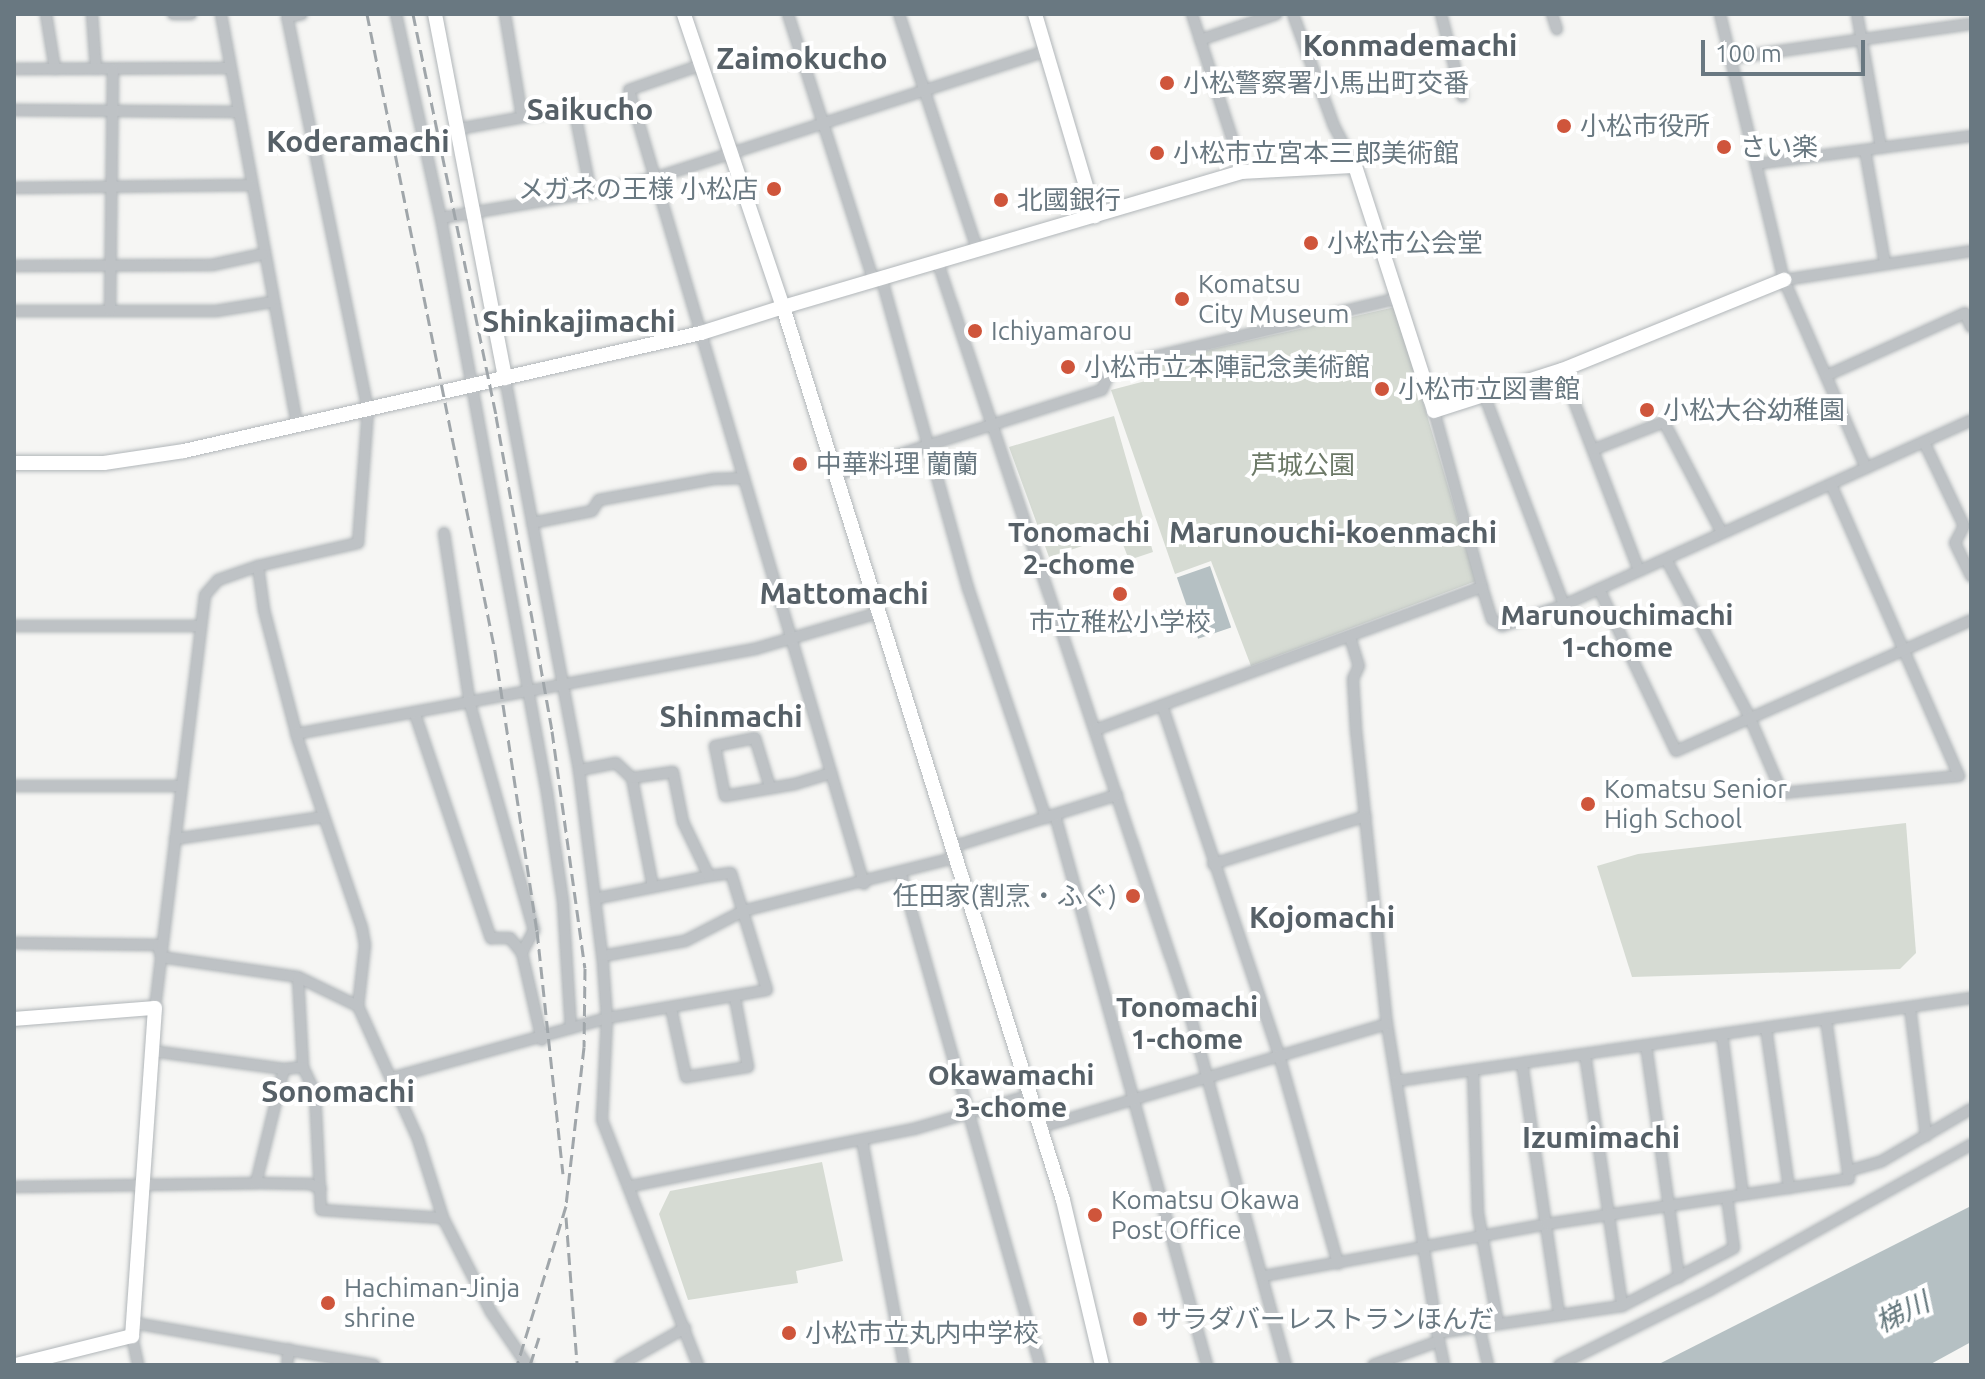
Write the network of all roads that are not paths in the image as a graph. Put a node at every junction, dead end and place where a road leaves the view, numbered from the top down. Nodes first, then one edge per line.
1 (46, 14) edge
2 (92, 14) edge
3 (173, 14) edge
4 (191, 14) edge
5 (221, 14) edge
6 (302, 14) edge
7 (396, 14) edge
8 (435, 14) edge
9 (505, 14) edge
10 (684, 14) edge
11 (788, 14) edge
12 (899, 14) edge
13 (1035, 14) edge
14 (1192, 14) edge
15 (1277, 14) edge
16 (1293, 14) edge
17 (1441, 14) edge
18 (1552, 14) edge
19 (1720, 14) edge
20 (1857, 14) edge
21 (1971, 24) edge
22 (1557, 29) dead end
23 (1200, 40) junction
24 (1861, 40) junction
25 (1046, 51) junction
26 (1731, 58) junction
27 (701, 65) junction
28 (228, 68) junction
29 (14, 69) edge
30 (55, 69) junction
31 (96, 69) junction
32 (113, 69) junction
33 (926, 90) junction
34 (1462, 96) dead end
35 (14, 110) edge
36 (112, 110) junction
37 (236, 112) junction
38 (522, 117) junction
39 (825, 123) junction
40 (458, 129) junction
41 (1971, 136) edge
42 (1881, 148) junction
43 (1865, 150) junction
44 (732, 154) junction
45 (1756, 164) junction
46 (1355, 166) junction
47 (1243, 172) junction
48 (655, 178) junction
49 (250, 185) junction
50 (14, 188) edge
51 (110, 188) junction
52 (591, 193) junction
53 (474, 213) junction
54 (1095, 216) junction
55 (441, 218) junction
56 (977, 249) junction
57 (1971, 251) edge
58 (263, 254) junction
59 (938, 263) junction
60 (1885, 263) junction
61 (14, 266) edge
62 (110, 267) junction
63 (1784, 280) junction
64 (878, 281) junction
65 (1400, 298) junction
66 (271, 302) junction
67 (783, 307) junction
68 (14, 311) edge
69 (110, 311) junction
70 (1971, 327) edge
71 (701, 333) junction
72 (1562, 370) junction
73 (1828, 375) junction
74 (505, 378) junction
75 (472, 385) junction
76 (1485, 397) junction
77 (368, 410) junction
78 (1434, 411) junction
79 (1971, 420) edge
80 (297, 426) junction
81 (991, 427) junction
82 (1924, 442) junction
83 (926, 447) junction
84 (1595, 449) junction
85 (14, 463) edge
86 (1866, 468) junction
87 (838, 474) junction
88 (744, 478) junction
89 (1831, 484) junction
90 (532, 523) junction
91 (444, 533) dead end
92 (1722, 533) junction
93 (1666, 559) junction
94 (258, 566) junction
95 (1639, 571) junction
96 (1971, 576) edge
97 (1482, 587) junction
98 (1599, 589) junction
99 (1564, 605) junction
100 (881, 612) junction
101 (1971, 620) edge
102 (14, 626) edge
103 (201, 626) junction
104 (1350, 637) junction
105 (792, 640) junction
106 (1907, 649) junction
107 (562, 686) junction
108 (529, 693) junction
109 (470, 704) junction
110 (1162, 705) junction
111 (415, 714) junction
112 (1749, 716) junction
113 (1095, 730) junction
114 (296, 734) junction
115 (579, 770) junction
116 (831, 773) junction
117 (632, 778) junction
118 (14, 786) edge
119 (181, 786) junction
120 (770, 787) junction
121 (1117, 795) junction
122 (1051, 816) junction
123 (1366, 816) junction
124 (322, 817) junction
125 (175, 839) junction
126 (957, 851) junction
127 (1213, 864) junction
128 (901, 874) junction
129 (709, 876) junction
130 (864, 884) junction
131 (653, 887) junction
132 (598, 898) junction
133 (743, 911) junction
134 (14, 943) edge
135 (522, 953) junction
136 (603, 956) junction
137 (161, 957) junction
138 (298, 977) junction
139 (735, 998) junction
140 (1971, 998) edge
141 (358, 1006) junction
142 (1910, 1007) junction
143 (155, 1008) junction
144 (671, 1008) junction
145 (607, 1018) junction
146 (14, 1019) edge
147 (1826, 1019) junction
148 (1387, 1024) junction
149 (571, 1028) junction
150 (1766, 1028) junction
151 (1722, 1034) junction
152 (542, 1040) junction
153 (1646, 1045) junction
154 (152, 1051) junction
155 (1585, 1054) junction
156 (1279, 1055) junction
157 (1522, 1063) junction
158 (303, 1067) junction
159 (284, 1069) junction
160 (1473, 1070) junction
161 (1207, 1076) junction
162 (391, 1078) junction
163 (1397, 1081) junction
164 (1031, 1095) junction
165 (1136, 1098) junction
166 (1971, 1109) edge
167 (969, 1114) junction
168 (1041, 1127) junction
169 (1926, 1136) junction
170 (862, 1140) junction
171 (1971, 1145) edge
172 (1848, 1171) junction
173 (256, 1183) junction
174 (631, 1186) junction
175 (14, 1187) edge
176 (143, 1188) junction
177 (1789, 1188) junction
178 (321, 1189) junction
179 (1743, 1195) junction
180 (1727, 1197) junction
181 (1668, 1206) junction
182 (1607, 1215) junction
183 (443, 1218) junction
184 (1547, 1224) junction
185 (1481, 1237) junction
186 (1422, 1249) junction
187 (1338, 1264) junction
188 (1264, 1276) junction
189 (1679, 1278) junction
190 (1622, 1306) junction
191 (1559, 1315) junction
192 (1498, 1323) junction
193 (1479, 1326) junction
194 (685, 1328) junction
195 (133, 1329) junction
196 (1438, 1337) junction
197 (289, 1349) junction
198 (16, 1365) edge
199 (138, 1365) edge
200 (287, 1365) edge
201 (374, 1365) edge
202 (527, 1365) edge
203 (620, 1365) edge
204 (698, 1365) edge
205 (904, 1365) edge
206 (1040, 1365) edge
207 (1102, 1365) edge
208 (1207, 1365) edge
209 (1285, 1365) edge
210 (1373, 1365) edge
211 (1444, 1365) edge
212 (1488, 1365) edge
213 (1559, 1365) edge

1 - 30 street
2 - 31 street
3 - 4 street
5 - 28 street
6 - 77 street
7 - 55 street
8 - 40 street
9 - 38 street
10 - 27 street
11 - 39 street
12 - 33 street
13 - 25 street
14 - 23 street
15 - 23 street
16 - 46 street
17 - 34 street
18 - 22 street
19 - 26 street
20 - 24 street
21 - 24 street
23 - 47 street
24 - 26 street
24 - 42 street
25 - 33 street
25 - 54 street
26 - 45 street
27 - 44 street
27 - 48 street
28 - 32 street
28 - 37 street
29 - 30 street
30 - 31 street
31 - 32 street
32 - 36 street
33 - 39 street
33 - 56 street
35 - 36 street
36 - 37 street
36 - 51 street
37 - 49 street
38 - 40 street
38 - 52 street
39 - 44 street
39 - 64 street
40 - 53 street
41 - 42 street
42 - 43 street
43 - 45 street
43 - 60 street
44 - 48 street
44 - 67 street
45 - 63 street
46 - 47 street
46 - 65 street
47 - 54 street
48 - 52 street
48 - 71 street
49 - 51 street
49 - 58 street
50 - 51 street
51 - 62 street
52 - 53 street
53 - 55 street
53 - 74 street
54 - 56 street
55 - 75 street
56 - 59 street
57 - 60 street
58 - 62 street
58 - 66 street
59 - 64 street
59 - 81 street
60 - 63 street
61 - 62 street
62 - 69 street
63 - 72 street
63 - 73 street
64 - 67 street
64 - 83 street
65 - 78 street
65 - 81 street
66 - 69 street
66 - 80 street
67 - 71 street
67 - 87 street
68 - 69 street
70 - 73 street
71 - 74 street
71 - 88 street
72 - 76 street
72 - 84 street
73 - 86 street
74 - 75 street
74 - 90 street
75 - 77 street
75 - 108 street
76 - 78 street
76 - 99 street
77 - 80 street
77 - 94 street
78 - 97 street
79 - 82 street
80 - 85 street
81 - 83 street
81 - 113 street
82 - 86 street
82 - 96 street
83 - 87 street
83 - 122 street
84 - 92 street
84 - 95 street
86 - 89 street
87 - 100 street
88 - 90 street
88 - 105 street
89 - 92 street
89 - 106 street
90 - 107 street
91 - 109 street
92 - 93 street
93 - 95 street
93 - 112 street
94 - 103 street
94 - 114 street
95 - 98 street
97 - 99 street
97 - 104 street
98 - 99 street
98 - 112 street
100 - 105 street
100 - 126 street
101 - 106 street
102 - 103 street
103 - 119 street
104 - 110 street
104 - 123 street
105 - 107 street
105 - 116 street
106 - 112 street
106 - 112 street
107 - 108 street
107 - 115 street
108 - 109 street
108 - 149 street
109 - 111 street
109 - 135 street
110 - 113 street
110 - 127 street
111 - 114 street
111 - 135 street
113 - 121 street
114 - 124 street
115 - 117 street
115 - 132 street
116 - 120 street
116 - 130 street
117 - 129 street
117 - 131 street
118 - 119 street
119 - 125 street
120 - 120 street
121 - 122 street
121 - 161 street
122 - 126 street
122 - 165 street
123 - 127 street
123 - 148 street
124 - 125 street
124 - 141 street
125 - 137 street
126 - 128 street
126 - 164 street
127 - 156 street
128 - 130 street
128 - 167 street
129 - 131 street
129 - 133 street
130 - 133 street
131 - 132 street
132 - 136 street
133 - 136 street
133 - 139 street
134 - 137 street
135 - 152 street
136 - 145 street
137 - 138 street
137 - 143 street
138 - 141 street
138 - 158 street
139 - 144 street
139 - 144 street
140 - 142 street
141 - 162 street
142 - 147 street
142 - 169 street
143 - 146 street
143 - 154 street
144 - 145 street
145 - 149 street
145 - 174 street
147 - 150 street
147 - 172 street
148 - 156 street
148 - 163 street
149 - 152 street
150 - 151 street
150 - 177 street
151 - 153 street
151 - 179 street
152 - 162 street
153 - 155 street
153 - 181 street
154 - 159 street
154 - 176 street
155 - 157 street
155 - 182 street
156 - 161 street
156 - 187 street
157 - 160 street
157 - 184 street
158 - 159 street
158 - 178 street
159 - 173 street
160 - 163 street
160 - 185 street
161 - 165 street
161 - 188 street
162 - 183 street
163 - 186 street
164 - 167 street
164 - 168 street
165 - 168 street
165 - 208 street
166 - 169 street
167 - 170 street
167 - 206 street
168 - 207 street
169 - 172 street
170 - 174 street
170 - 205 street
171 - 213 street
172 - 177 street
173 - 176 street
173 - 178 street
174 - 194 street
175 - 176 street
176 - 195 street
177 - 179 street
178 - 183 street
179 - 180 street
180 - 181 street
180 - 189 street
181 - 182 street
181 - 189 street
182 - 184 street
182 - 190 street
183 - 202 street
184 - 185 street
184 - 191 street
185 - 186 street
185 - 192 street
186 - 187 street
186 - 196 street
187 - 188 street
188 - 209 street
189 - 190 street
190 - 191 street
191 - 192 street
192 - 193 street
193 - 196 street
193 - 212 street
194 - 203 street
194 - 204 street
195 - 197 street
195 - 198 street
195 - 199 street
196 - 210 street
196 - 211 street
197 - 200 street
197 - 201 street

